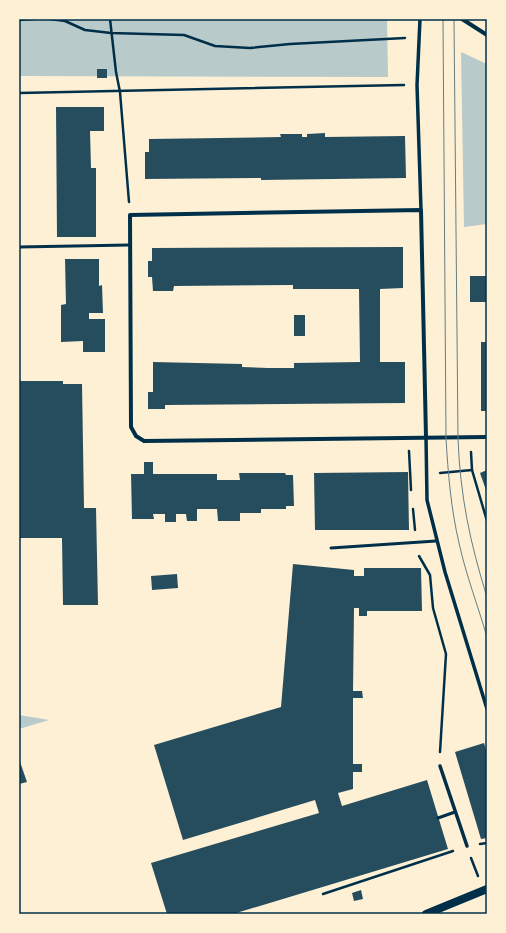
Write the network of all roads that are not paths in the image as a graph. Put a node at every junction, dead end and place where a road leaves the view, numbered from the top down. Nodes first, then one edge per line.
1 (420, 19) edge
2 (462, 19) edge
3 (487, 35) edge
4 (421, 210) junction
5 (129, 244) junction
6 (19, 247) edge
7 (426, 437) junction
8 (487, 437) edge
9 (436, 541) junction
10 (331, 548) dead end
11 (487, 708) edge
12 (440, 766) road end
13 (455, 812) junction
14 (438, 818) dead end
15 (467, 846) road end
16 (487, 889) edge
17 (426, 914) edge

1 - 4 street
2 - 3 street
4 - 5 street
4 - 7 street
5 - 6 lane
5 - 7 street
7 - 8 street
7 - 9 street
9 - 10 lane
9 - 11 street
12 - 13 street
13 - 14 lane
13 - 15 street
16 - 17 main road

